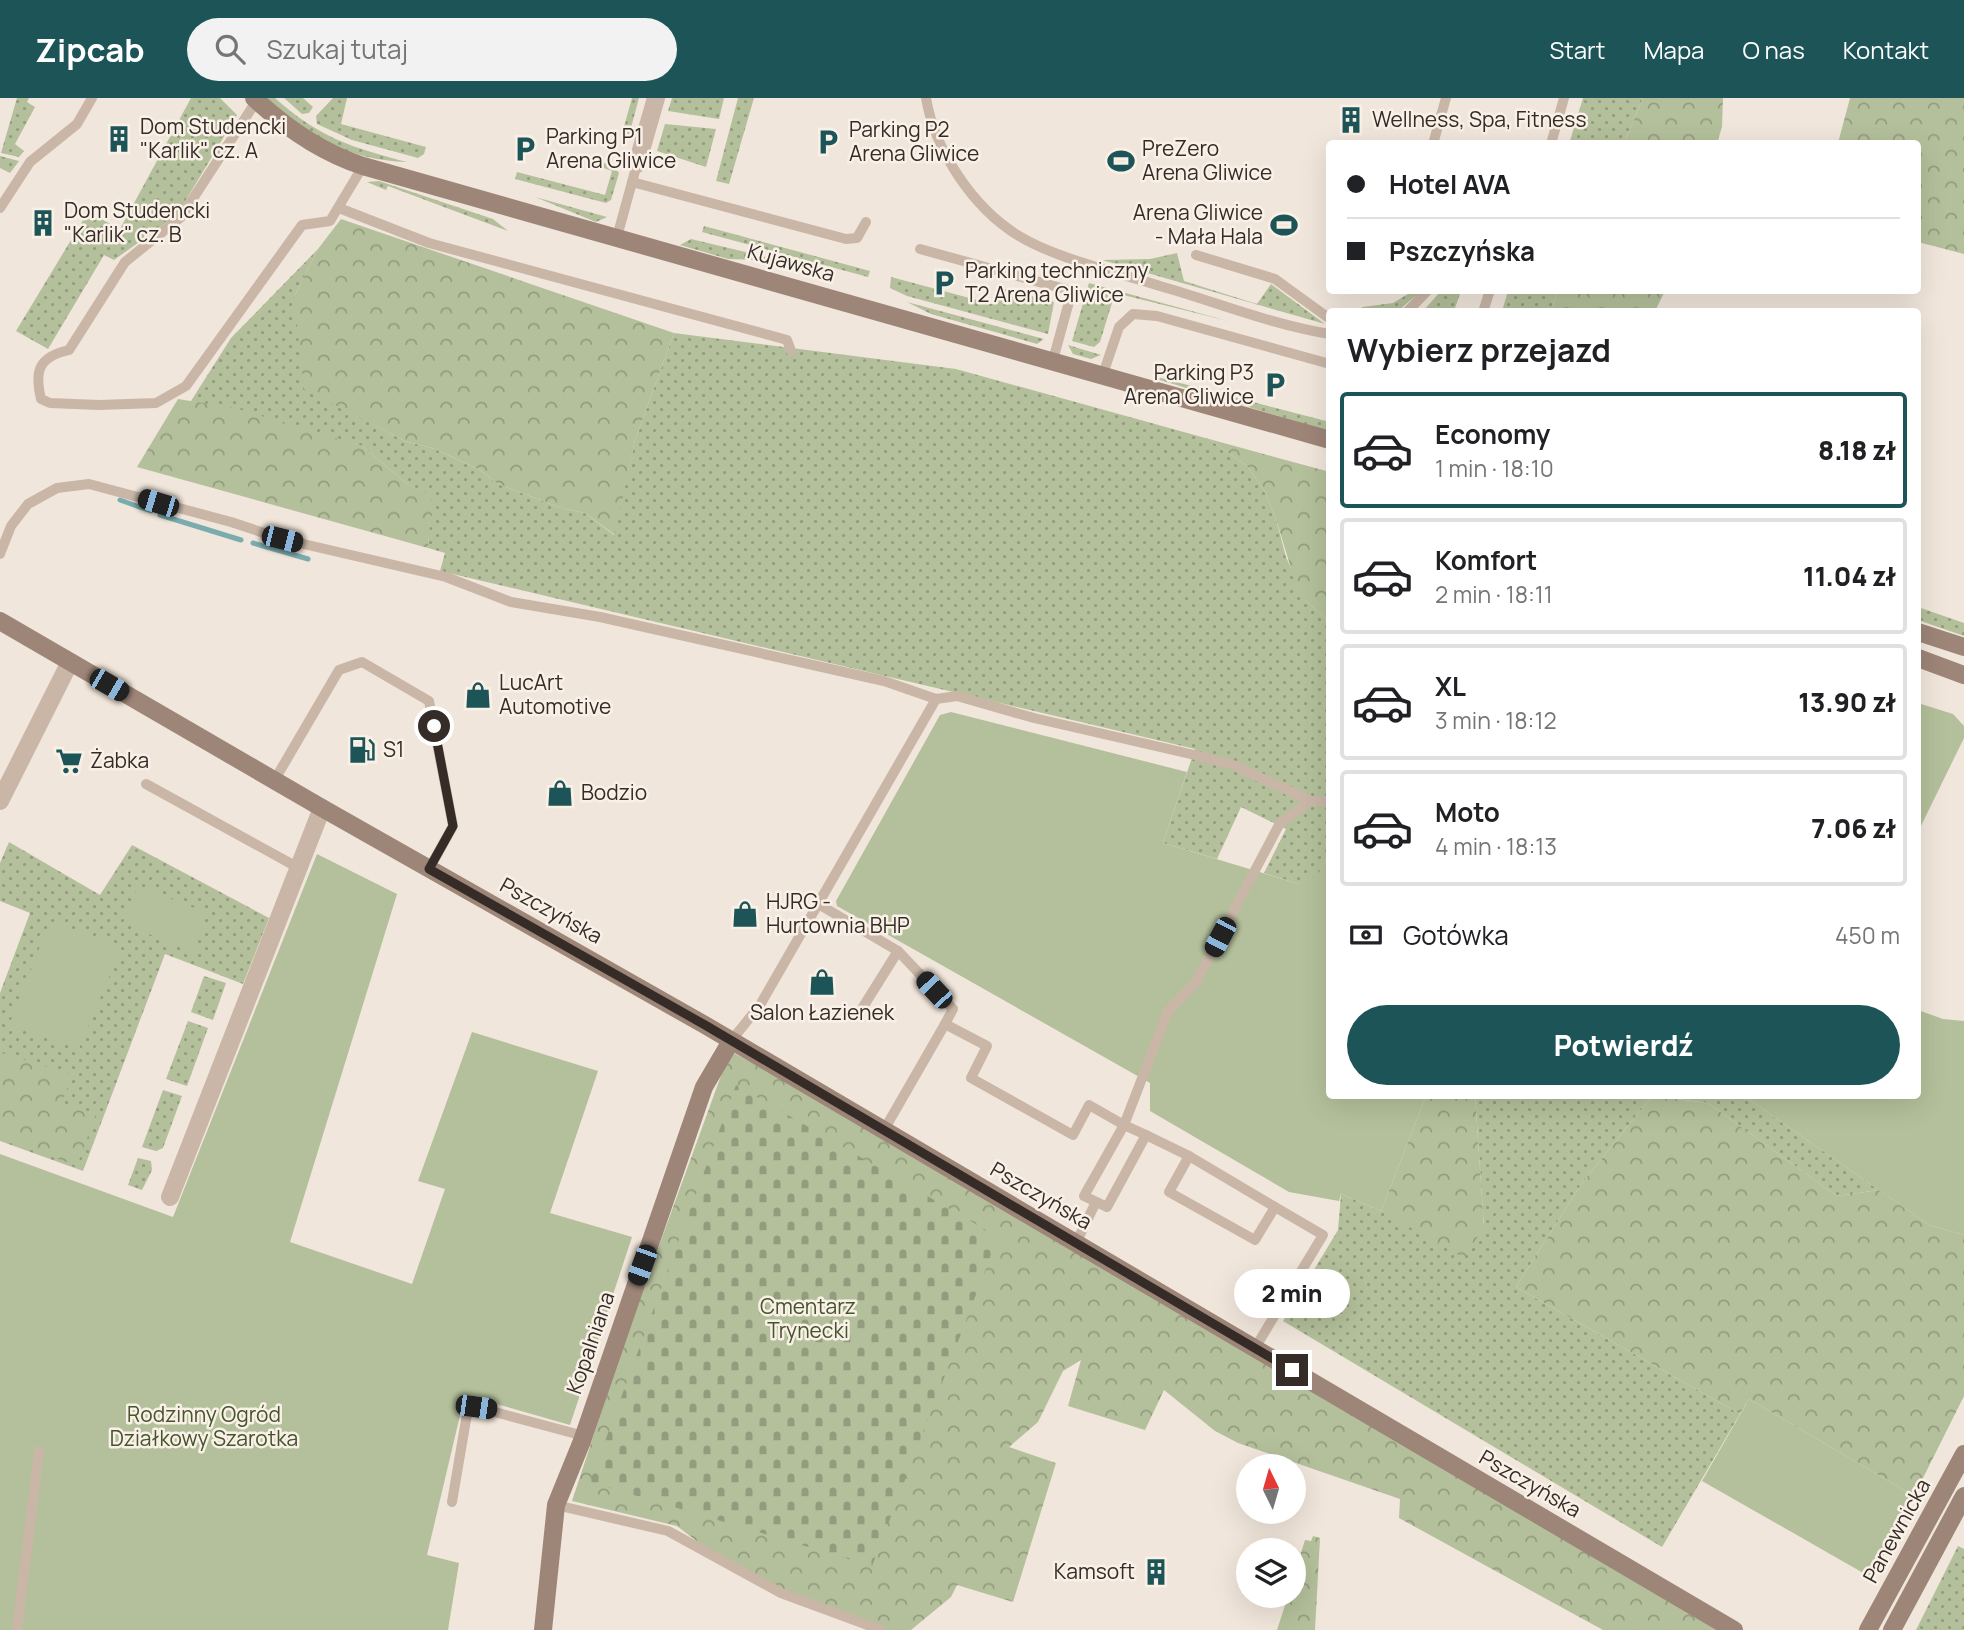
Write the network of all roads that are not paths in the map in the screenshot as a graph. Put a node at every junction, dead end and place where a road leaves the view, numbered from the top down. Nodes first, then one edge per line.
1 (92, 98) edge
2 (656, 98) edge
3 (926, 98) edge
4 (1446, 98) edge
5 (1564, 98) edge
6 (255, 99) edge
7 (1434, 140) edge
8 (1552, 140) edge
9 (363, 166) junction
10 (635, 173) junction
11 (0, 208) edge
12 (339, 208) junction
13 (866, 222) dead end
14 (617, 237) junction
15 (920, 249) dead end
16 (1196, 255) dead end
17 (1424, 294) edge
18 (1411, 308) edge
19 (1326, 316) edge
20 (1326, 333) edge
21 (791, 351) dead end
22 (1053, 360) junction
23 (1326, 363) edge
24 (1102, 374) junction
25 (1326, 439) edge
26 (0, 554) edge
27 (0, 621) edge
28 (1921, 633) edge
29 (1964, 647) edge
30 (1921, 659) edge
31 (71, 662) junction
32 (1964, 675) edge
33 (936, 699) junction
34 (274, 781) junction
35 (146, 784) dead end
36 (0, 800) edge
37 (1311, 800) junction
38 (1326, 801) edge
39 (322, 808) junction
40 (297, 867) junction
41 (429, 869) junction
42 (820, 905) junction
43 (898, 951) junction
44 (863, 1007) dead end
45 (945, 1024) junction
46 (732, 1041) junction
47 (1124, 1125) junction
48 (884, 1130) junction
49 (1146, 1135) junction
50 (1189, 1156) junction
51 (170, 1197) dead end
52 (1096, 1202) junction
53 (1275, 1208) junction
54 (1076, 1243) junction
55 (1255, 1348) junction
56 (584, 1436) junction
57 (39, 1451) dead end
58 (1964, 1454) edge
59 (1964, 1496) edge
60 (452, 1502) dead end
61 (556, 1505) junction
62 (17, 1630) edge
63 (544, 1630) edge
64 (881, 1630) edge
65 (1734, 1630) edge
66 (1868, 1630) edge
67 (1892, 1630) edge

1 - 11 lane
2 - 10 street
3 - 20 lane
4 - 7 lane
5 - 8 lane
6 - 9 street, Kujawska
6 - 12 lane
9 - 12 lane
9 - 14 street, Kujawska
10 - 13 lane
10 - 14 lane
12 - 21 lane
14 - 22 street, Kujawska
15 - 22 lane
16 - 19 lane
17 - 18 lane
22 - 24 street, Kujawska
23 - 24 lane
24 - 25 street, Kujawska
26 - 33 lane
27 - 31 street, Pszczyńska
28 - 29 street
30 - 32 street
31 - 34 street, Pszczyńska
31 - 36 street
33 - 37 lane
33 - 42 lane
34 - 39 street, Pszczyńska
34 - 41 lane
35 - 40 lane
37 - 38 lane
37 - 47 lane
39 - 40 street
39 - 41 street, Pszczyńska
40 - 51 street
41 - 46 street, Pszczyńska
42 - 43 lane
42 - 46 lane
43 - 44 lane
43 - 45 lane
45 - 47 lane
45 - 48 lane
46 - 48 street, Pszczyńska
46 - 56 street, Kopalniana
47 - 49 lane
47 - 52 lane
48 - 54 street, Pszczyńska
49 - 50 lane
49 - 52 lane
50 - 53 lane
50 - 53 lane
52 - 54 lane
53 - 55 lane
54 - 55 street, Pszczyńska
55 - 65 street, Pszczyńska
56 - 60 lane
56 - 61 street, Kopalniana
57 - 62 lane
58 - 66 street, Panewnicka
59 - 67 street, Panewnicka
61 - 63 street, Kopalniana
61 - 64 lane

